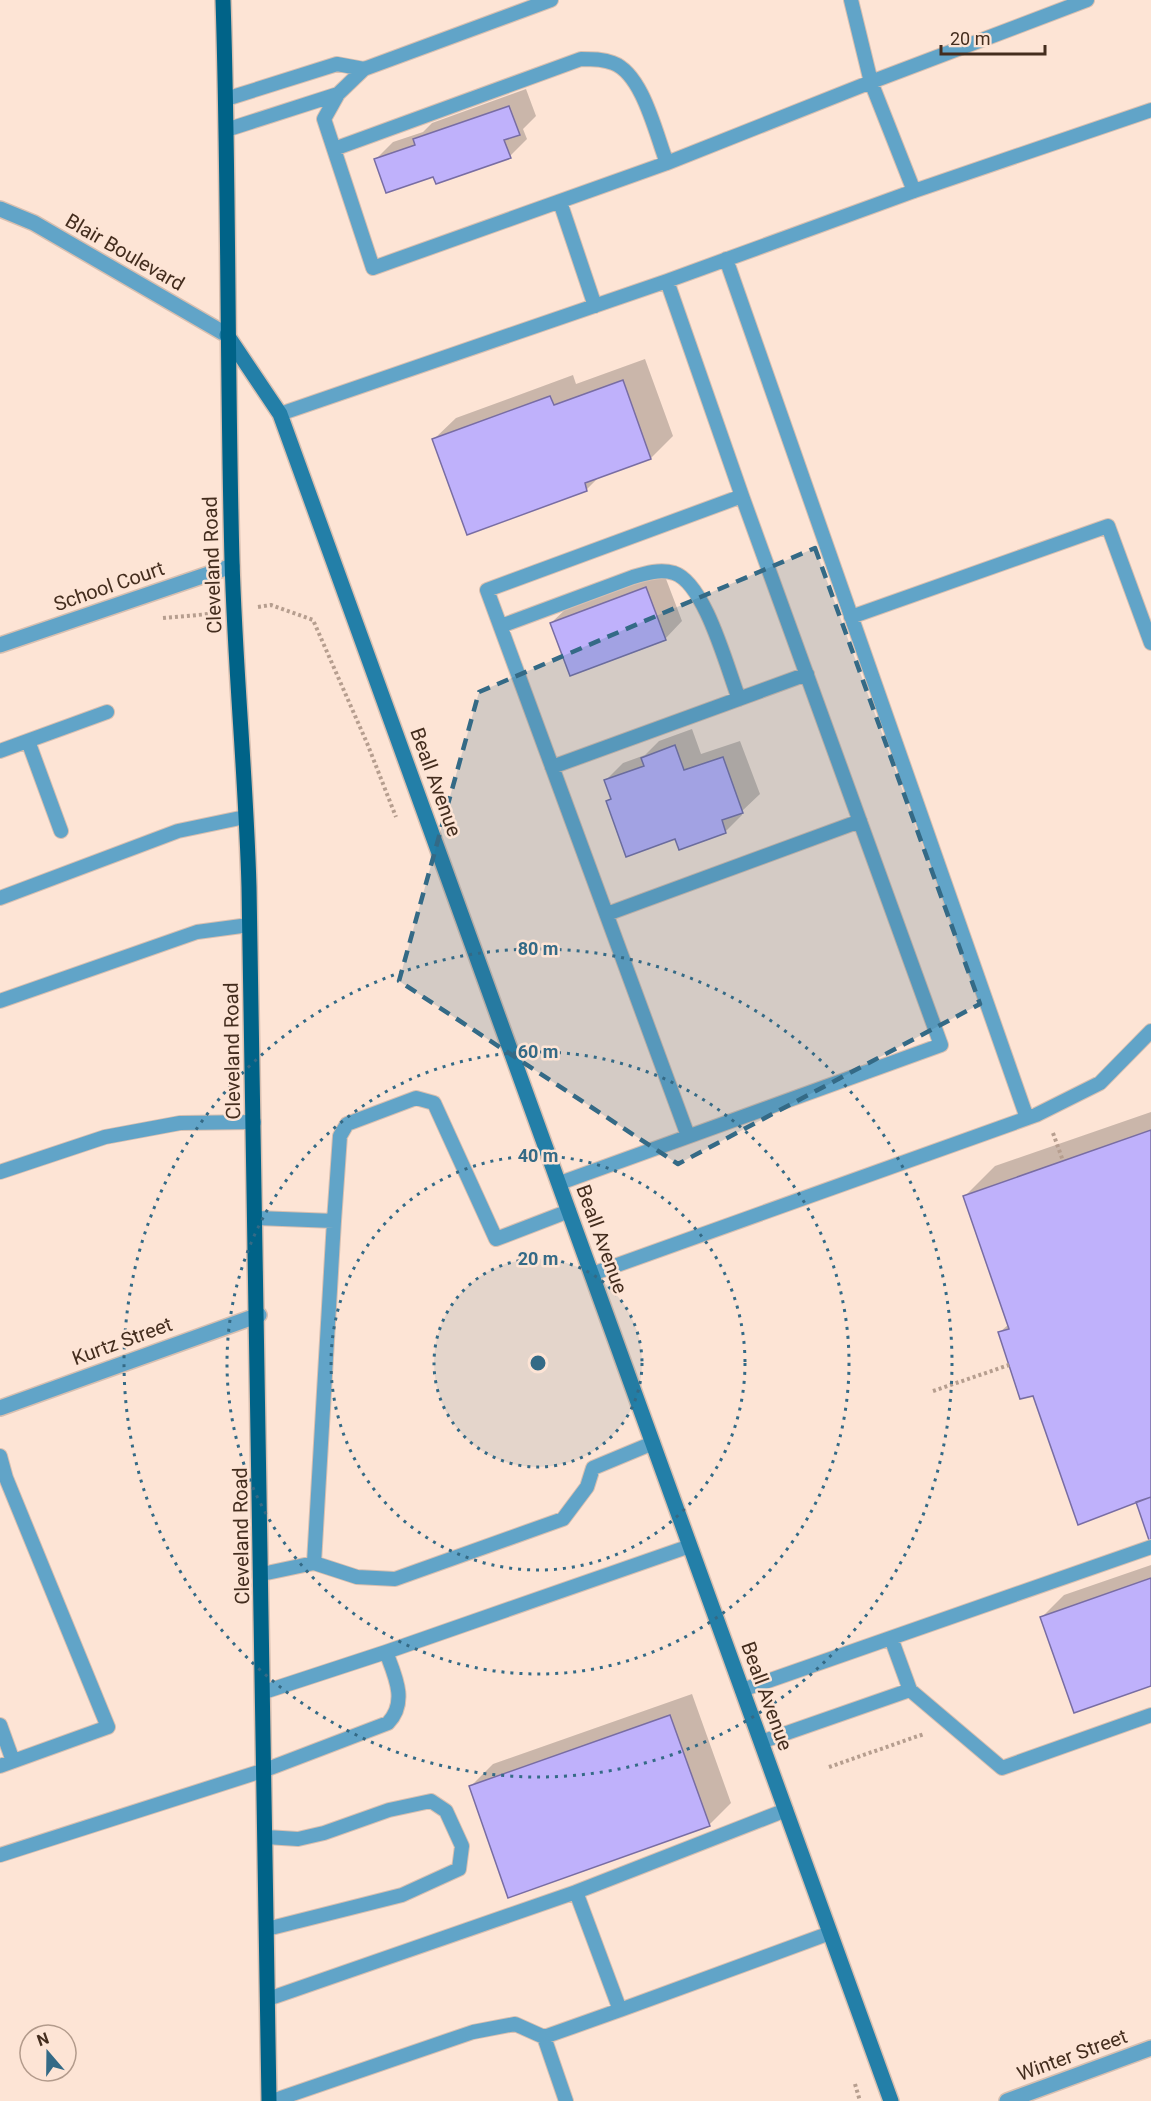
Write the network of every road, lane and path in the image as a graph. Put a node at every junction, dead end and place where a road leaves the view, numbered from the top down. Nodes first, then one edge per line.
1 (223, 0) edge
2 (551, 0) edge
3 (851, 0) edge
4 (1087, 0) edge
5 (363, 69) junction
6 (871, 82) junction
7 (338, 94) junction
8 (226, 99) junction
9 (1151, 110) edge
10 (226, 130) junction
11 (334, 149) junction
12 (667, 163) junction
13 (914, 191) junction
14 (560, 202) junction
15 (0, 209) edge
16 (726, 259) junction
17 (667, 281) junction
18 (595, 306) junction
19 (227, 335) junction
20 (280, 414) junction
21 (742, 496) junction
22 (232, 566) junction
23 (851, 617) junction
24 (501, 626) junction
25 (1151, 643) edge
26 (0, 645) edge
27 (807, 674) junction
28 (739, 699) junction
29 (107, 712) dead end
30 (28, 741) junction
31 (0, 751) edge
32 (552, 767) junction
33 (245, 817) junction
34 (860, 821) junction
35 (61, 831) dead end
36 (0, 898) edge
37 (606, 914) junction
38 (249, 925) junction
39 (0, 1001) edge
40 (1151, 1031) edge
41 (1027, 1118) junction
42 (254, 1122) junction
43 (1053, 1132) dead end
44 (688, 1136) junction
45 (1063, 1161) dead end
46 (0, 1172) edge
47 (560, 1183) junction
48 (569, 1212) junction
49 (257, 1218) junction
50 (334, 1221) junction
51 (592, 1274) junction
52 (259, 1314) junction
53 (1009, 1365) dead end
54 (933, 1391) dead end
55 (0, 1408) edge
56 (653, 1443) junction
57 (0, 1456) edge
58 (2, 1471) edge
59 (690, 1546) junction
60 (1151, 1547) edge
61 (314, 1563) junction
62 (262, 1574) junction
63 (891, 1638) junction
64 (386, 1652) junction
65 (742, 1690) junction
66 (910, 1690) junction
67 (264, 1692) junction
68 (1151, 1715) edge
69 (0, 1725) edge
70 (924, 1734) dead end
71 (761, 1742) junction
72 (6, 1763) edge
73 (829, 1767) dead end
74 (265, 1770) junction
75 (786, 1810) junction
76 (266, 1837) junction
77 (0, 1855) edge
78 (576, 1892) junction
79 (267, 1929) junction
80 (830, 1933) junction
81 (268, 1999) junction
82 (620, 2010) junction
83 (544, 2037) junction
84 (1151, 2048) edge
85 (270, 2101) edge
86 (567, 2101) edge
87 (891, 2101) edge
88 (1007, 2101) edge

1 - 8 main road, Cleveland Road
2 - 5 lane
3 - 6 lane
4 - 6 lane
5 - 7 lane
5 - 8 lane
6 - 12 lane
6 - 13 lane
7 - 10 lane
7 - 11 lane
8 - 10 main road, Cleveland Road
9 - 13 lane
10 - 19 main road, Cleveland Road
11 - 12 lane
11 - 14 lane
12 - 14 lane
13 - 16 lane
14 - 18 lane
15 - 19 street, Blair Boulevard
16 - 17 lane
16 - 23 lane
17 - 18 lane
17 - 21 lane
18 - 20 lane
19 - 20 street, Beall Avenue
19 - 22 main road, Cleveland Road
20 - 47 street, Beall Avenue
21 - 24 lane
21 - 27 lane
22 - 26 street, School Court
22 - 33 main road, Cleveland Road
23 - 25 lane
23 - 41 lane
24 - 28 lane
24 - 32 lane
27 - 28 lane
27 - 34 lane
28 - 32 lane
29 - 30 lane
30 - 31 lane
30 - 35 lane
32 - 37 lane
33 - 36 lane
33 - 38 main road, Cleveland Road
34 - 37 lane
34 - 44 lane
37 - 44 lane
38 - 39 lane
38 - 42 main road, Cleveland Road
40 - 41 lane
41 - 51 lane
42 - 46 lane
42 - 49 main road, Cleveland Road
43 - 45 path
44 - 47 lane
47 - 48 street, Beall Avenue
48 - 50 lane
48 - 51 street, Beall Avenue
49 - 50 lane
49 - 52 main road, Cleveland Road
50 - 61 lane
51 - 56 street, Beall Avenue
52 - 55 street, Kurtz Street
52 - 62 main road, Cleveland Road
53 - 54 path
56 - 59 street, Beall Avenue
56 - 61 lane
57 - 58 lane
58 - 72 lane
59 - 64 lane
59 - 65 street, Beall Avenue
60 - 63 lane
61 - 62 lane
62 - 67 main road, Cleveland Road
63 - 65 lane
63 - 66 lane
64 - 67 lane
64 - 74 lane
65 - 71 street, Beall Avenue
66 - 68 lane
66 - 71 lane
67 - 74 main road, Cleveland Road
69 - 72 lane
70 - 73 path
71 - 75 street, Beall Avenue
74 - 76 main road, Cleveland Road
74 - 77 lane
75 - 78 lane
75 - 80 street, Beall Avenue
76 - 79 main road, Cleveland Road
76 - 79 lane
78 - 81 lane
78 - 82 lane
79 - 81 main road, Cleveland Road
80 - 82 lane
80 - 87 street, Beall Avenue
81 - 85 main road, Cleveland Road
82 - 83 lane
83 - 85 lane
83 - 86 lane
84 - 88 street, Winter Street

